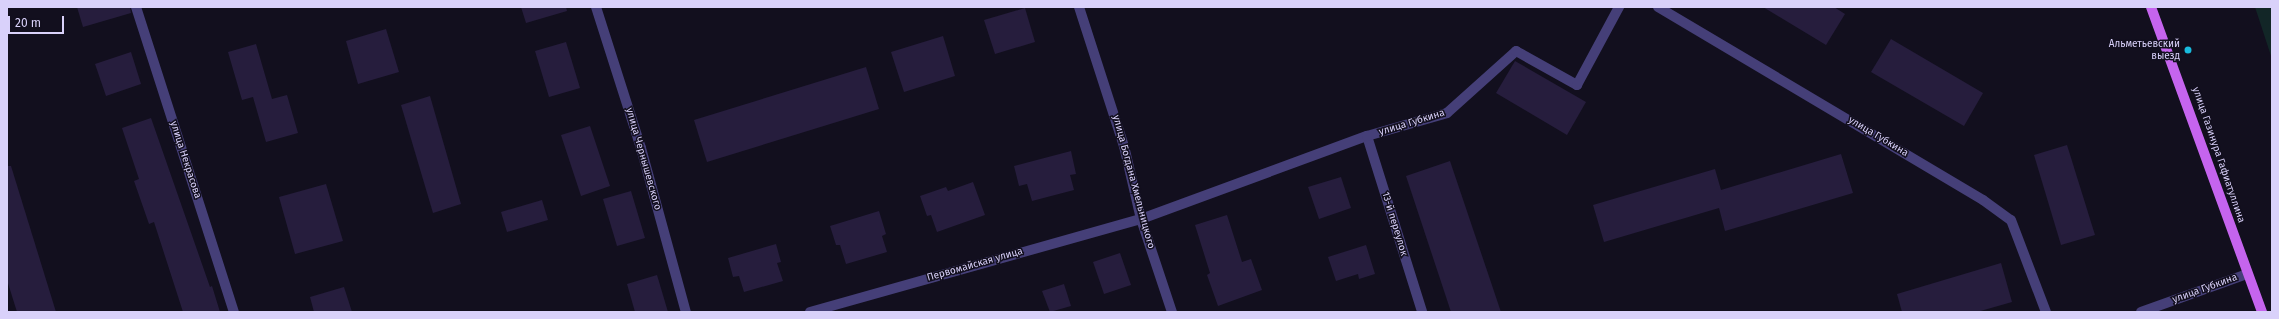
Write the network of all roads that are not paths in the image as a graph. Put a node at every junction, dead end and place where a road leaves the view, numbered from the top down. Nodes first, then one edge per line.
1 (136, 7) edge
2 (596, 7) edge
3 (1079, 7) edge
4 (1619, 7) edge
5 (1658, 7) edge
6 (2151, 7) edge
7 (1367, 136) junction
8 (1141, 219) junction
9 (2247, 274) junction
10 (234, 312) edge
11 (686, 312) edge
12 (810, 312) edge
13 (1172, 312) edge
14 (1422, 312) edge
15 (2046, 312) edge
16 (2141, 312) edge
17 (2262, 312) edge

1 - 10 street, улица Некрасова
2 - 11 street, улица Чернышевского
3 - 8 street, улица Богдана Хмельницкого
4 - 7 street, улица Губкина
5 - 15 street, улица Губкина
6 - 9 main road, улица Газинура Гафиатуллина
7 - 8 street, улица Губкина
7 - 14 street, 13-й переулок
8 - 12 street, Первомайская улица
8 - 13 street, улица Богдана Хмельницкого
9 - 16 street, улица Губкина
9 - 17 main road, улица Газинура Гафиатуллина

